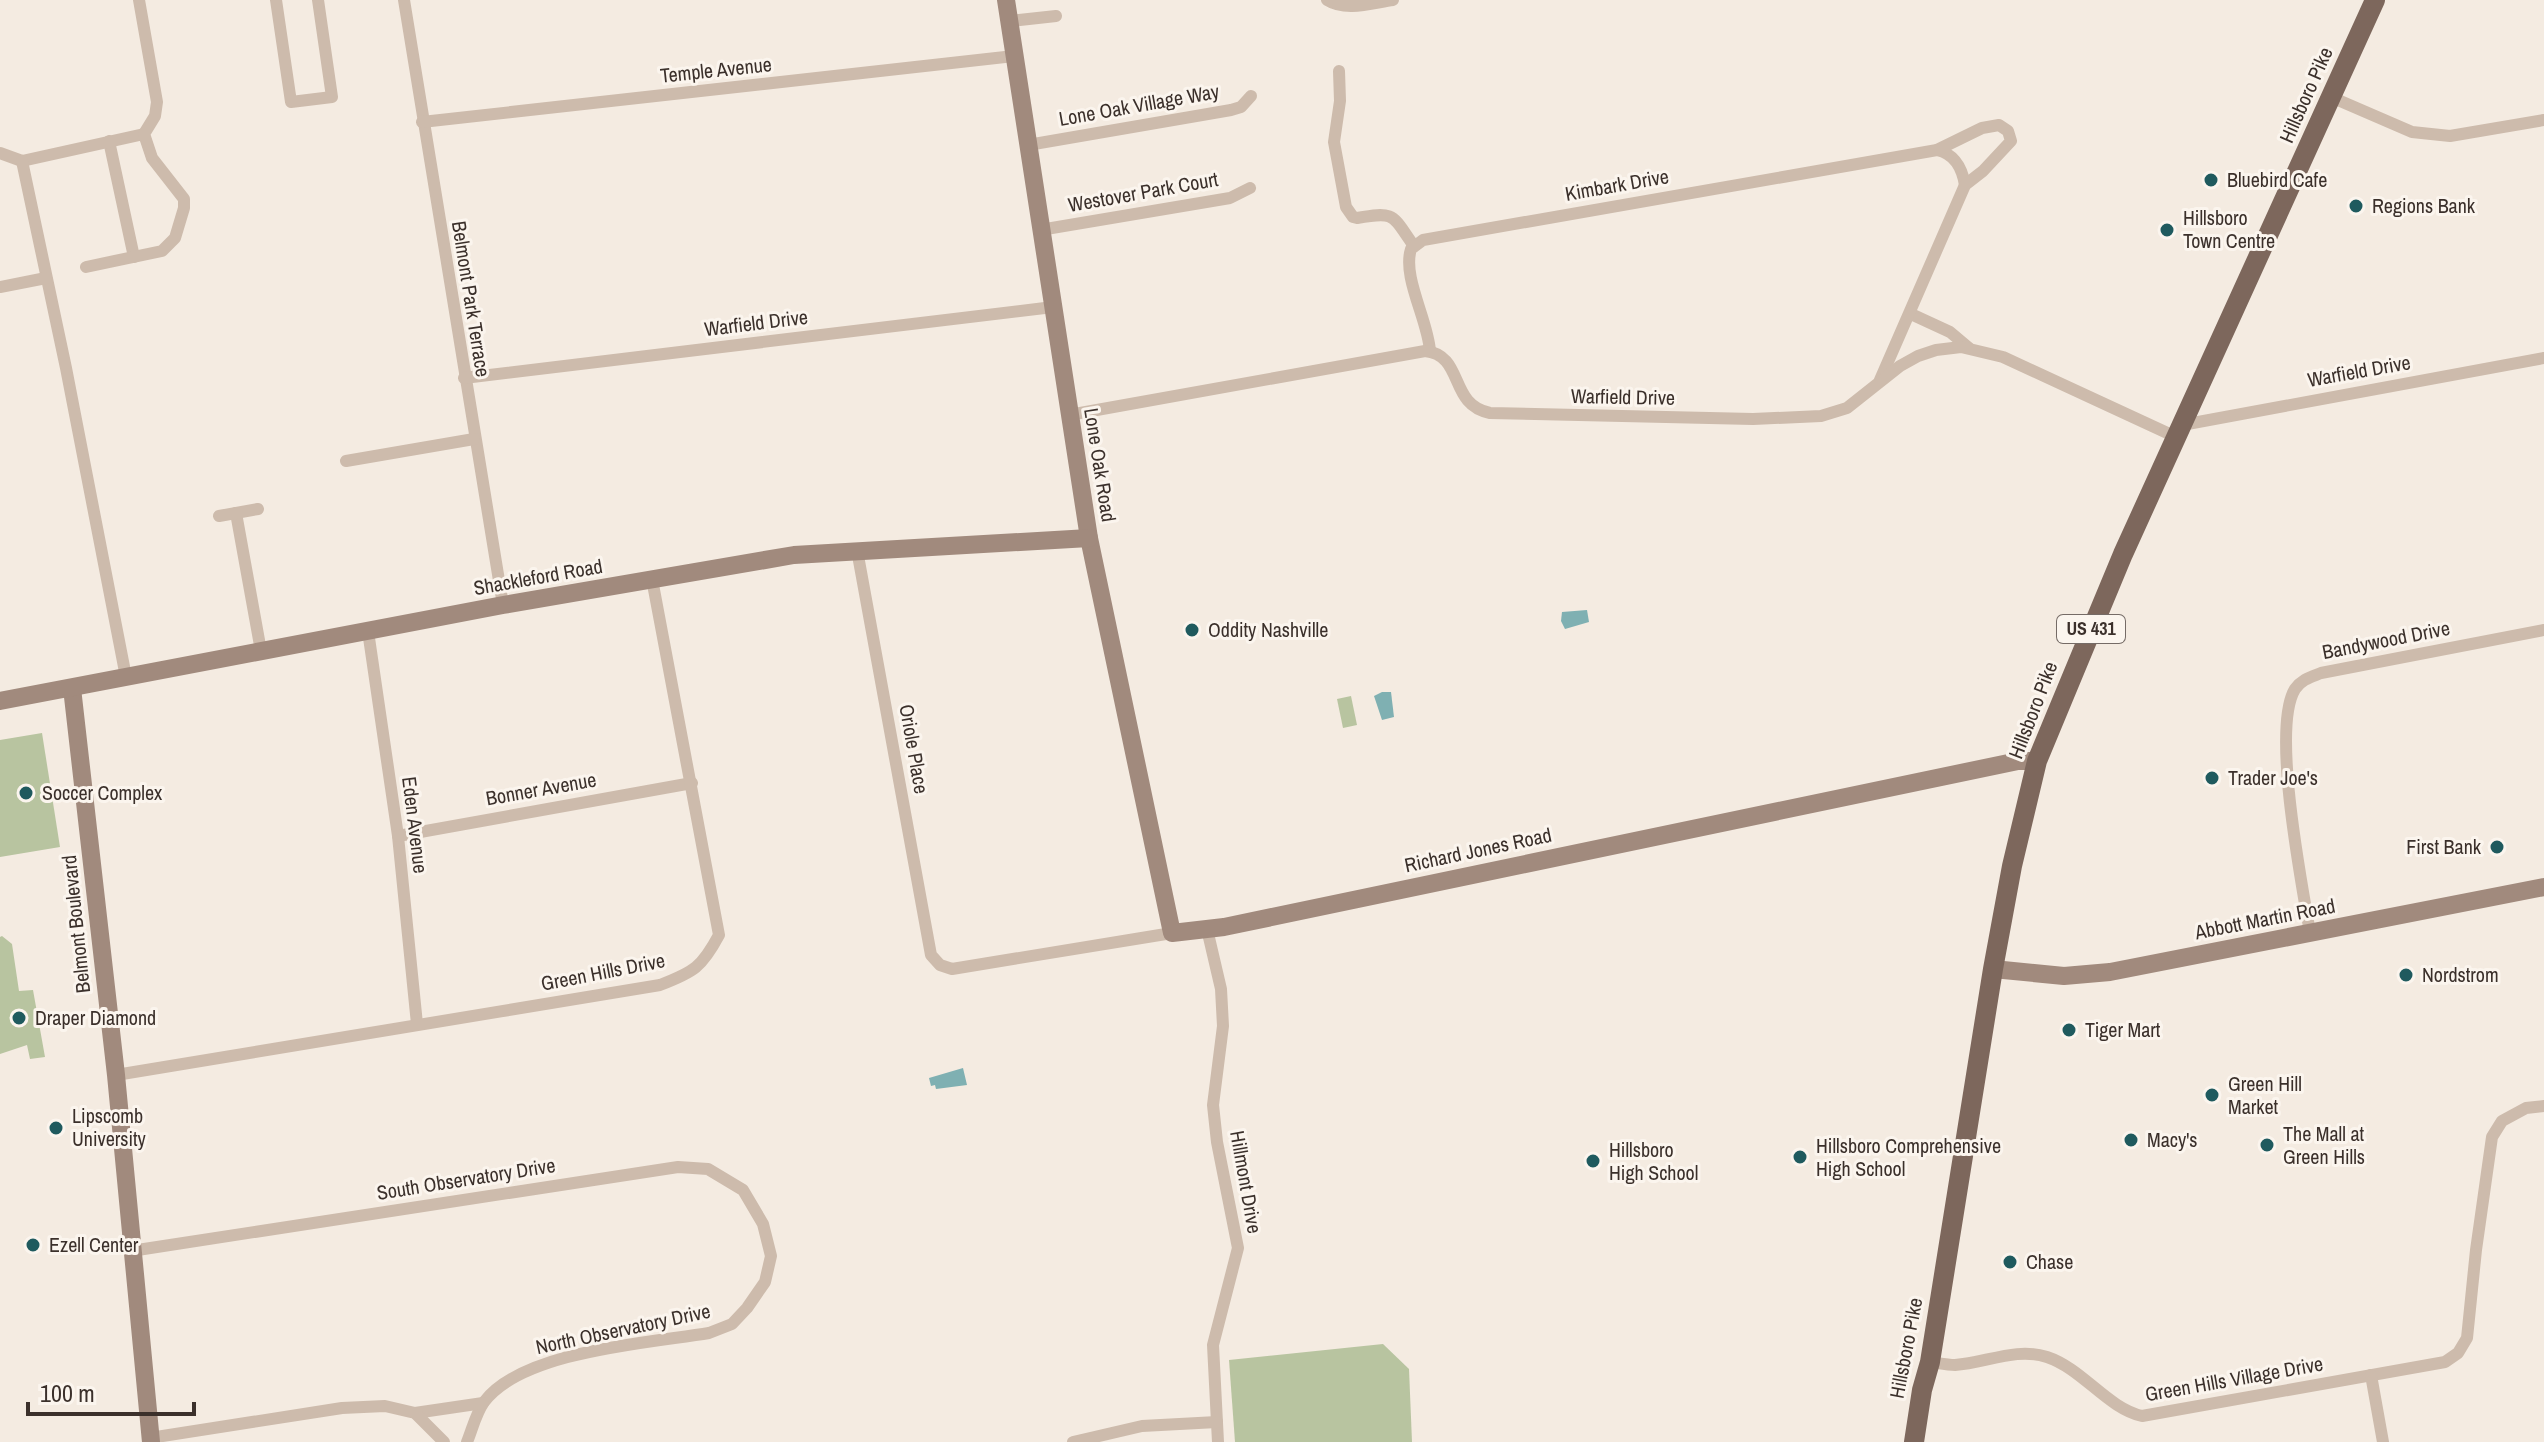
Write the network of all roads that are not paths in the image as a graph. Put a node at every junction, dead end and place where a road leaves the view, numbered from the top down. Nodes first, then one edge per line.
1 (139, 0) edge
2 (276, 0) edge
3 (318, 0) edge
4 (404, 0) edge
5 (1006, 0) edge
6 (1327, 0) edge
7 (1393, 0) edge
8 (2375, 0) edge
9 (1056, 16) dead end
10 (1010, 21) junction
11 (1014, 56) junction
12 (1339, 71) dead end
13 (1251, 96) dead end
14 (2331, 97) junction
15 (2544, 120) edge
16 (422, 122) junction
17 (144, 134) junction
18 (109, 141) junction
19 (1028, 145) junction
20 (1937, 150) junction
21 (0, 153) edge
22 (22, 161) junction
23 (1965, 185) junction
24 (1250, 188) dead end
25 (1040, 230) junction
26 (1414, 246) junction
27 (134, 257) junction
28 (86, 267) dead end
29 (46, 278) junction
30 (0, 287) edge
31 (1053, 307) junction
32 (1911, 314) junction
33 (1969, 348) junction
34 (1430, 351) junction
35 (2544, 358) edge
36 (464, 378) junction
37 (1879, 382) junction
38 (1069, 415) junction
39 (2179, 431) junction
40 (474, 439) junction
41 (346, 461) dead end
42 (258, 509) dead end
43 (236, 513) junction
44 (219, 516) dead end
45 (1089, 538) junction
46 (857, 550) junction
47 (652, 579) junction
48 (503, 605) junction
49 (2544, 630) edge
50 (368, 631) junction
51 (261, 651) junction
52 (126, 677) junction
53 (72, 688) junction
54 (0, 701) edge
55 (2037, 761) junction
56 (692, 783) junction
57 (398, 836) junction
58 (2544, 887) edge
59 (1207, 929) junction
60 (1172, 933) junction
61 (2310, 933) junction
62 (931, 955) joint
63 (1993, 969) junction
64 (417, 1024) junction
65 (116, 1075) junction
66 (2544, 1106) edge
67 (767, 1245) joint
68 (131, 1251) junction
69 (1930, 1362) junction
70 (2371, 1375) junction
71 (483, 1403) junction
72 (415, 1413) junction
73 (1217, 1422) junction
74 (150, 1440) edge
75 (444, 1442) edge
76 (467, 1442) edge
77 (1073, 1442) edge
78 (1218, 1442) edge
79 (1914, 1442) edge
80 (2383, 1442) edge

1 - 17 street
2 - 3 street
4 - 16 street, Belmont Park Terrace
5 - 10 street, Lone Oak Road
6 - 7 street
8 - 14 main road, Hillsboro Pike / US 431
9 - 10 street
10 - 11 street, Lone Oak Road
11 - 16 street, Temple Avenue
11 - 19 street, Lone Oak Road
12 - 26 street
13 - 19 street, Lone Oak Village Way
14 - 15 street
14 - 39 main road, Hillsboro Pike / US 431
16 - 36 street, Belmont Park Terrace
17 - 18 street
17 - 27 street
18 - 22 street
18 - 27 street
19 - 25 street, Lone Oak Road
20 - 23 street
20 - 23 street, Kimbark Drive
20 - 26 street, Kimbark Drive
21 - 22 street
22 - 29 street
23 - 32 street, Kimbark Drive
24 - 25 street, Westover Park Court
25 - 31 street, Lone Oak Road
26 - 34 street
27 - 28 street
29 - 30 street
29 - 52 street
31 - 36 street, Warfield Drive
31 - 38 street, Lone Oak Road
32 - 33 street
32 - 37 street, Kimbark Drive
33 - 37 street, Warfield Drive
33 - 39 street, Warfield Drive
34 - 37 street, Warfield Drive
34 - 38 street
35 - 39 street, Warfield Drive
36 - 40 street, Belmont Park Terrace
38 - 45 street, Lone Oak Road
39 - 55 main road, Hillsboro Pike / US 431
40 - 41 street
40 - 48 street, Belmont Park Terrace
42 - 43 street
43 - 44 street
43 - 51 street
45 - 46 street, Shackleford Road
45 - 60 street, Lone Oak Road
46 - 47 street, Shackleford Road
46 - 62 street, Oriole Place
47 - 48 street, Shackleford Road
47 - 56 street, Green Hills Drive
48 - 50 street, Shackleford Road
49 - 61 street, Bandywood Drive
50 - 51 street, Shackleford Road
50 - 57 street, Eden Avenue
51 - 52 street, Shackleford Road
52 - 53 street, Shackleford Road
53 - 54 street, Shackleford Road
53 - 65 street, Belmont Boulevard
55 - 59 street, Richard Jones Road
55 - 63 main road, Hillsboro Pike / US 431
56 - 57 street, Bonner Avenue
56 - 64 street, Green Hills Drive
57 - 64 street, Eden Avenue
58 - 61 street, Abbott Martin Road
59 - 60 street, Richard Jones Road
59 - 73 street, Hillmont Drive
60 - 62 street, Richard Jones Road
61 - 63 street, Abbott Martin Road
63 - 69 main road, Hillsboro Pike / US 431
64 - 65 street, Green Hills Drive
65 - 68 street, Belmont Boulevard
66 - 70 street, Green Hills Village Drive
67 - 68 street, South Observatory Drive
67 - 71 street, North Observatory Drive
68 - 74 street, Belmont Boulevard
69 - 70 street, Green Hills Village Drive
69 - 79 main road, Hillsboro Pike / US 431
70 - 80 street
71 - 72 street
71 - 76 street, North Observatory Drive
72 - 74 street
72 - 75 street
73 - 77 street
73 - 78 street, Hillmont Drive

